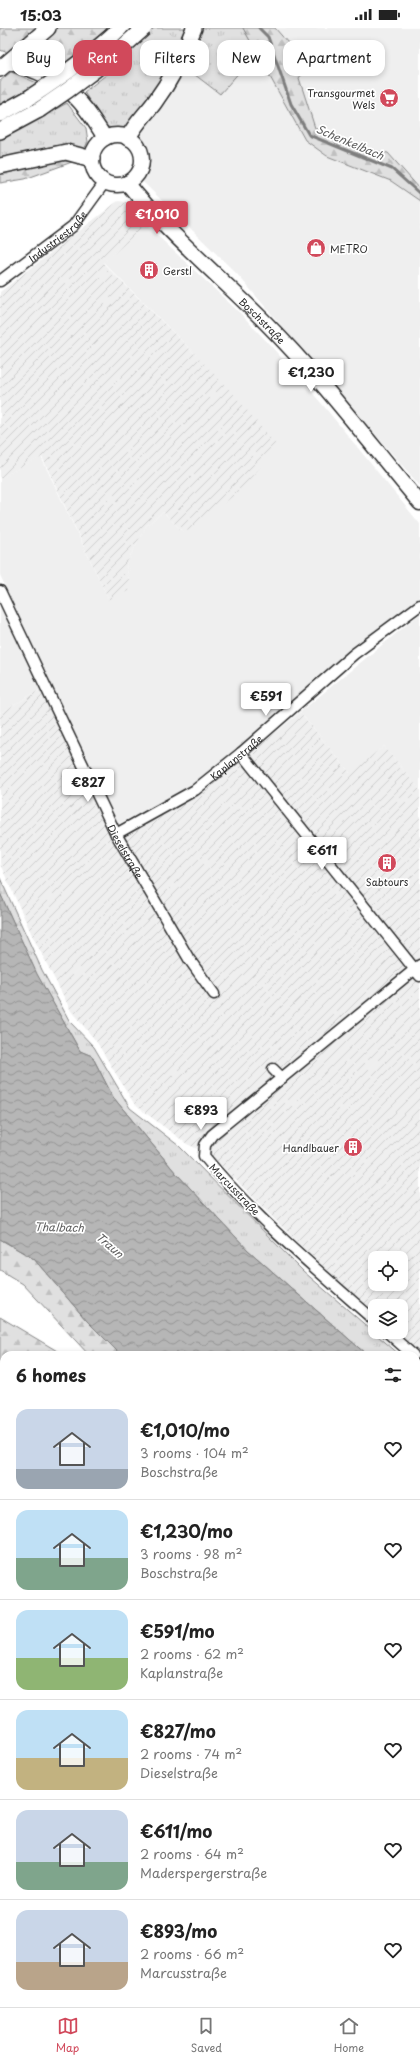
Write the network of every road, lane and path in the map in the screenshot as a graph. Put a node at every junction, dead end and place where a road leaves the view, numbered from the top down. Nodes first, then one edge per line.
1 (48, 28) edge
2 (120, 28) edge
3 (144, 28) edge
4 (194, 28) edge
5 (3, 63) edge
6 (0, 114) edge
7 (0, 131) edge
8 (105, 138) junction
9 (128, 138) junction
10 (92, 159) junction
11 (0, 166) edge
12 (106, 182) junction
13 (127, 183) junction
14 (0, 281) edge
15 (420, 503) edge
16 (0, 591) edge
17 (420, 605) edge
18 (241, 753) junction
19 (116, 834) junction
20 (418, 970) edge
21 (214, 994) dead end
22 (273, 1069) dead end
23 (282, 1078) junction
24 (368, 1315) edge
25 (395, 1339) edge
26 (409, 1351) edge

1 - 5 main road
2 - 6 main road, bridge
3 - 7 main road, bridge
4 - 9 main road
5 - 8 main road
8 - 9 main road
8 - 10 main road
9 - 13 main road
10 - 11 main road
10 - 12 main road
12 - 13 main road
12 - 14 street, Industriestraße
13 - 15 main road, Boschstraße
16 - 19 street, Dieselstraße
17 - 18 street, Kaplanstraße
18 - 19 street, Kaplanstraße
18 - 20 street
19 - 21 street, Dieselstraße
20 - 23 street, Marcusstraße
22 - 23 street
23 - 24 street, Marcusstraße
25 - 26 street

